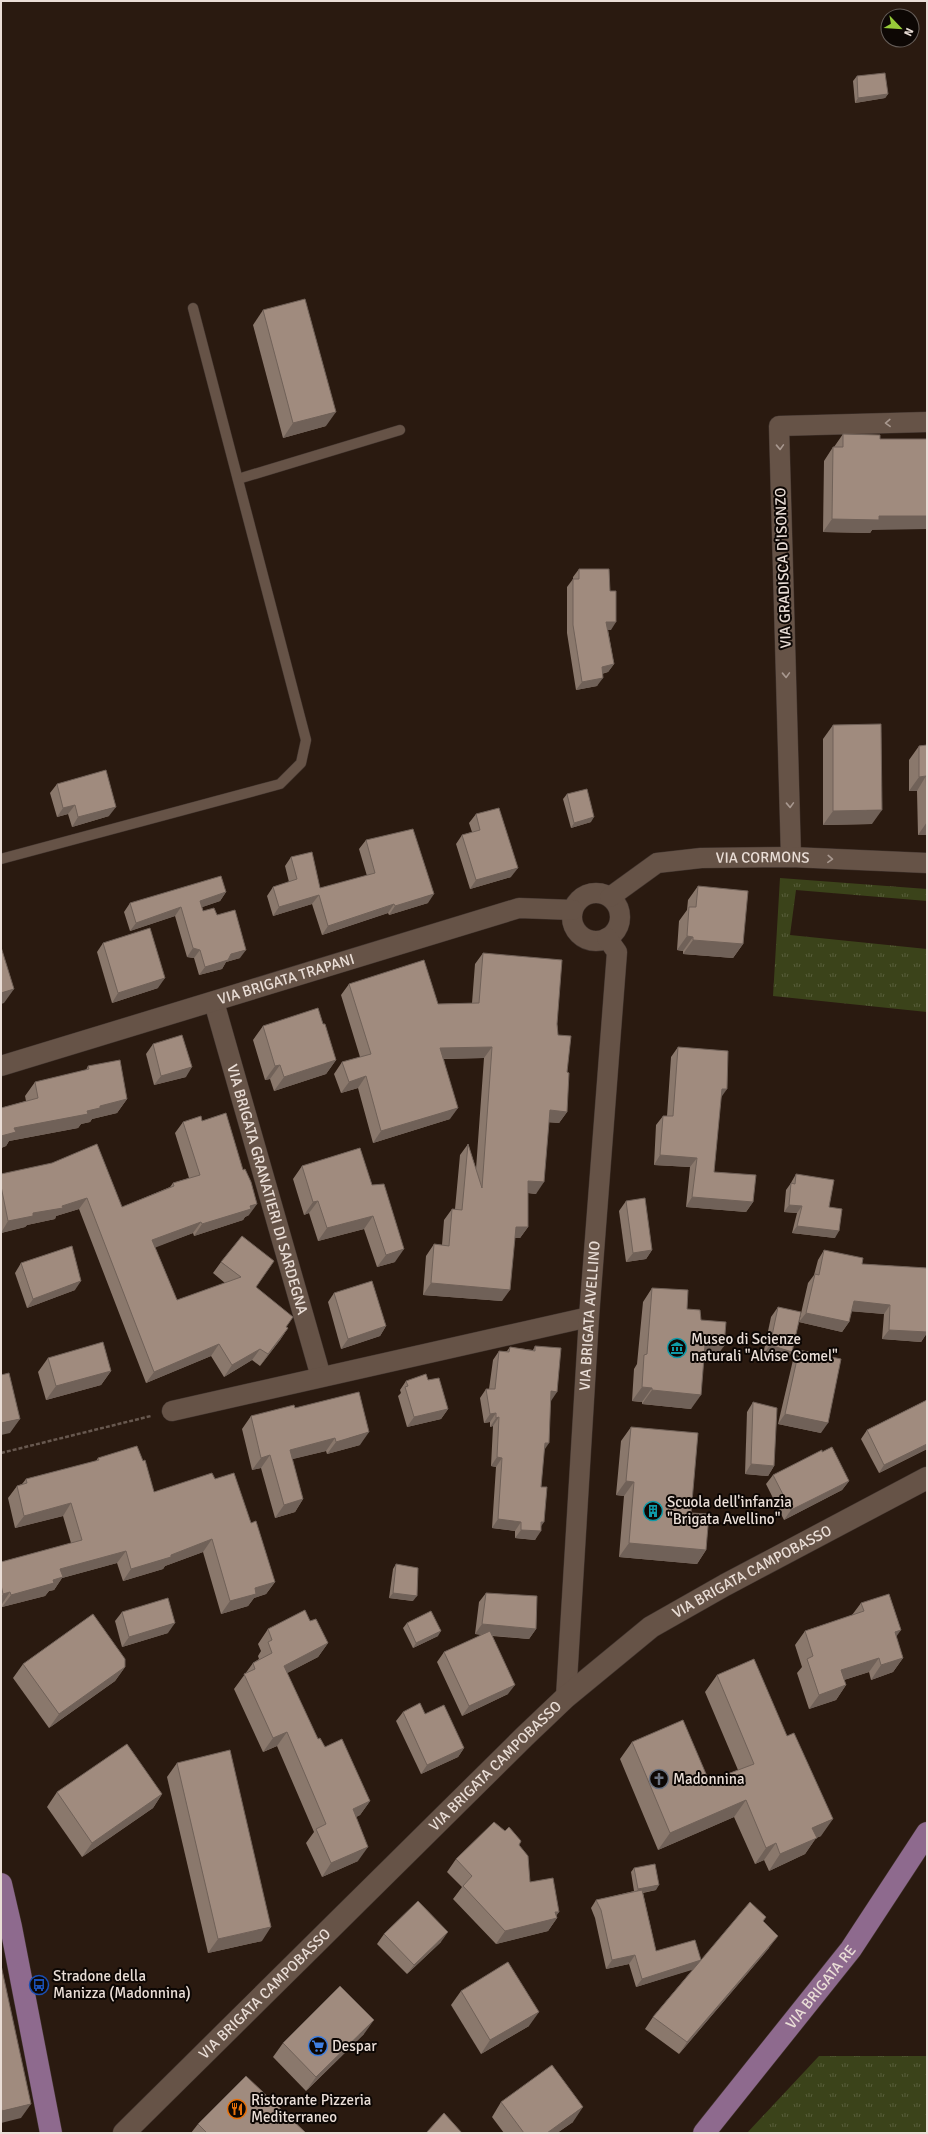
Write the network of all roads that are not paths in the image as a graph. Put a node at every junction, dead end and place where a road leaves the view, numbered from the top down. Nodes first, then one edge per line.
1 (193, 308) dead end
2 (927, 422) edge
3 (400, 430) dead end
4 (238, 479) junction
5 (791, 857) junction
6 (1, 859) edge
7 (927, 863) edge
8 (610, 897) junction
9 (573, 910) junction
10 (607, 938) junction
11 (214, 1002) junction
12 (1, 1066) edge
13 (589, 1317) junction
14 (321, 1377) junction
15 (172, 1411) road end
16 (927, 1478) edge
17 (566, 1697) junction
18 (927, 1833) edge
19 (1, 1884) edge
20 (6, 1927) edge
21 (51, 2133) edge
22 (124, 2133) edge
23 (704, 2133) edge

1 - 4 lane
2 -> 5 street, VIA GRADISCA D'ISONZO
3 - 4 lane
4 - 6 lane
5 -> 7 street, VIA CORMONS
5 - 8 street, VIA CORMONS
8 - 9 street
8 - 10 street
9 - 10 street
9 - 11 street, VIA BRIGATA TRAPANI
10 - 13 street, VIA BRIGATA AVELLINO
11 - 12 street, VIA BRIGATA TRAPANI
11 - 14 street, VIA BRIGATA GRANATIERI DI SARDEGNA
13 - 14 street
13 - 17 street, VIA BRIGATA AVELLINO
14 - 15 street
16 - 17 main road, VIA BRIGATA CAMPOBASSO
17 - 22 main road, VIA BRIGATA CAMPOBASSO
18 - 23 main road, VIA BRIGATA RE
19 - 20 main road
20 - 21 main road

